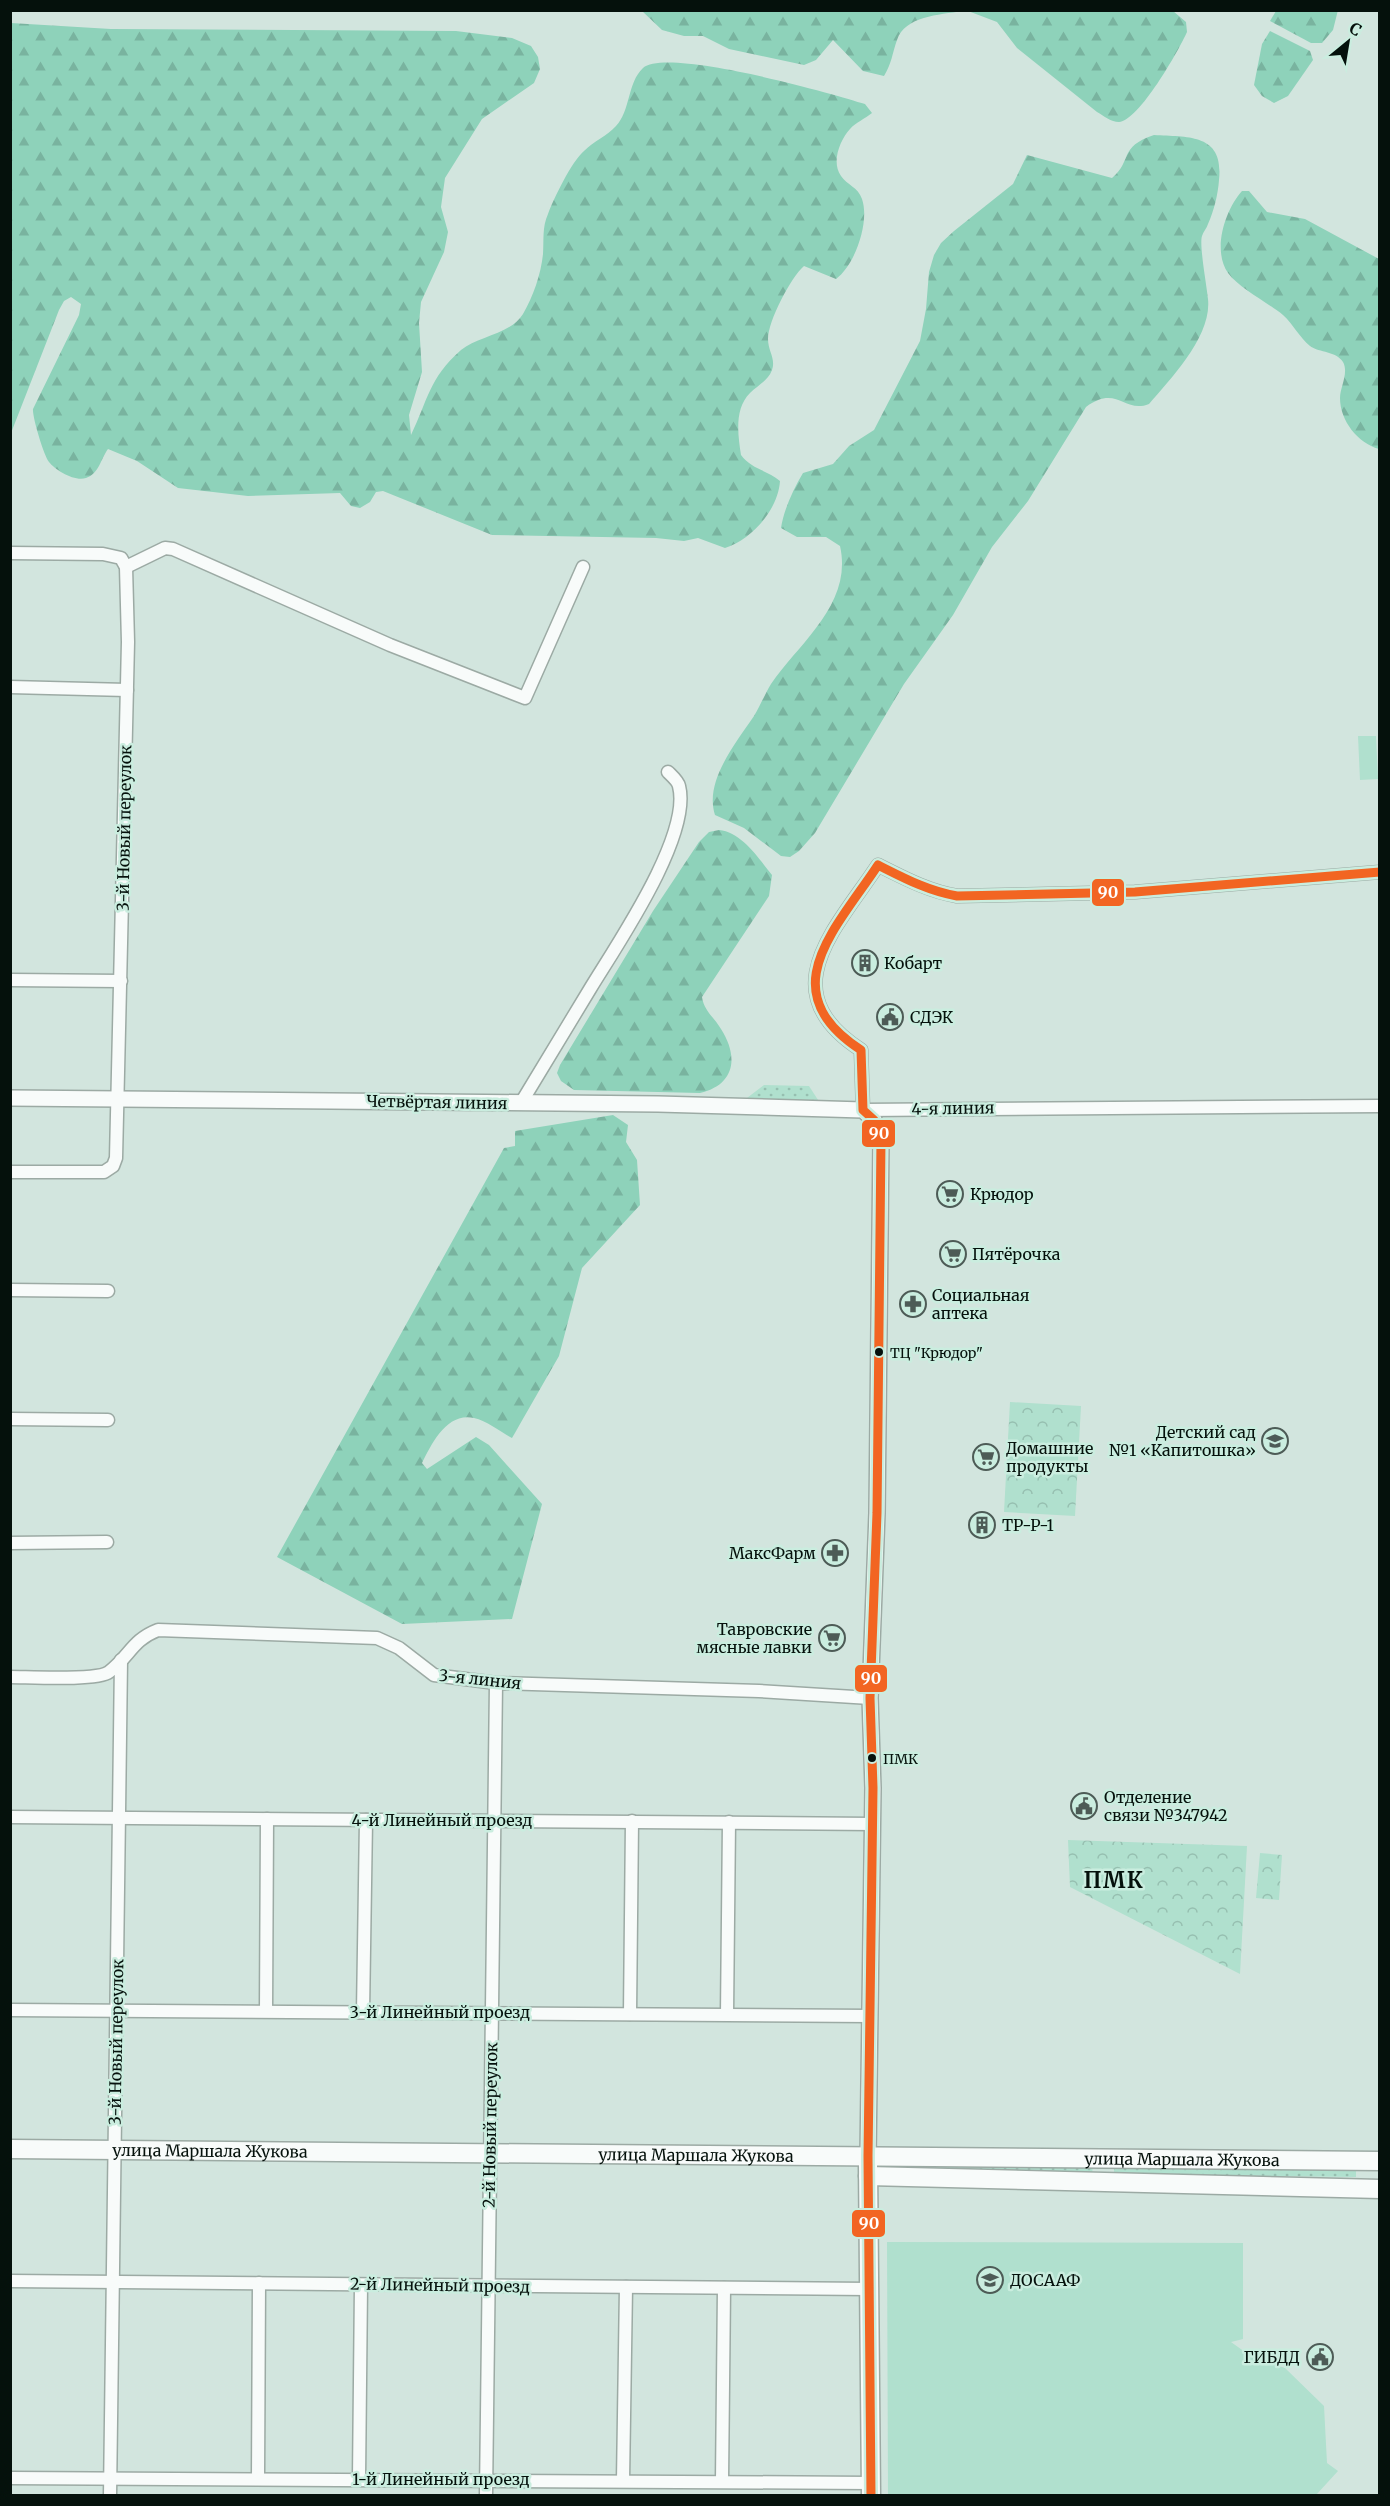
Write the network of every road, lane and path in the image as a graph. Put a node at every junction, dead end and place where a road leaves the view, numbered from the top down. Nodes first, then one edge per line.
1 (10, 553) edge
2 (123, 563) junction
3 (583, 567) dead end
4 (10, 687) edge
5 (126, 690) junction
6 (668, 772) dead end
7 (1380, 872) edge
8 (10, 980) edge
9 (121, 981) junction
10 (10, 1098) edge
11 (116, 1099) junction
12 (521, 1103) junction
13 (1380, 1106) edge
14 (863, 1110) junction
15 (10, 1172) edge
16 (10, 1290) edge
17 (108, 1291) dead end
18 (10, 1419) edge
19 (108, 1420) dead end
20 (107, 1542) dead end
21 (10, 1543) edge
22 (121, 1660) junction
23 (10, 1677) edge
24 (496, 1683) junction
25 (870, 1698) junction
26 (10, 1818) edge
27 (119, 1818) junction
28 (267, 1819) junction
29 (366, 1820) junction
30 (495, 1820) junction
31 (632, 1821) junction
32 (729, 1822) junction
33 (873, 1824) junction
34 (10, 2010) edge
35 (117, 2011) junction
36 (266, 2011) junction
37 (363, 2012) junction
38 (492, 2013) junction
39 (630, 2014) junction
40 (727, 2014) junction
41 (870, 2016) junction
42 (114, 2149) junction
43 (10, 2150) edge
44 (490, 2153) junction
45 (868, 2156) junction
46 (1105, 2158) junction
47 (1380, 2161) edge
48 (868, 2176) junction
49 (1103, 2182) junction
50 (1380, 2189) edge
51 (10, 2281) edge
52 (113, 2282) junction
53 (259, 2283) junction
54 (361, 2284) junction
55 (488, 2286) junction
56 (626, 2287) junction
57 (724, 2288) junction
58 (869, 2289) junction
59 (10, 2478) edge
60 (111, 2478) junction
61 (258, 2478) junction
62 (359, 2479) junction
63 (486, 2480) junction
64 (623, 2480) junction
65 (722, 2480) junction
66 (871, 2489) edge
67 (110, 2496) edge
68 (486, 2496) edge

1 - 2 street
2 - 3 street
2 - 5 street, 3-й Новый переулок
4 - 5 street
5 - 9 street, 3-й Новый переулок
6 - 12 street
7 - 14 street
8 - 9 street
9 - 11 street, 3-й Новый переулок
10 - 11 street, Четвёртая линия
11 - 12 street, Четвёртая линия
11 - 15 street, 3-й Новый переулок
12 - 14 street, Четвёртая линия
13 - 14 street, 4-я линия
14 - 25 street
16 - 17 street
18 - 19 street
20 - 21 street
22 - 23 street, 3-я линия
22 - 24 street, 3-я линия
22 - 27 street, 3-й Новый переулок
24 - 25 street, 3-я линия
24 - 30 street, 2-й Новый переулок
25 - 33 street
26 - 27 street, 4-й Линейный проезд
27 - 28 street, 4-й Линейный проезд
27 - 35 street, 3-й Новый переулок
28 - 29 street, 4-й Линейный проезд
28 - 36 street
29 - 30 street, 4-й Линейный проезд
29 - 37 street
30 - 31 street, 4-й Линейный проезд
30 - 38 street, 2-й Новый переулок
31 - 32 street, 4-й Линейный проезд
31 - 39 street
32 - 33 street, 4-й Линейный проезд
32 - 40 street
33 - 41 street
34 - 35 street, 3-й Линейный проезд
35 - 36 street, 3-й Линейный проезд
35 - 42 street, 3-й Новый переулок
36 - 37 street, 3-й Линейный проезд
37 - 38 street, 3-й Линейный проезд
38 - 39 street, 3-й Линейный проезд
38 - 44 street, 2-й Новый переулок
39 - 40 street, 3-й Линейный проезд
40 - 41 street, 3-й Линейный проезд
41 - 45 street
42 - 43 main road, улица Маршала Жукова
42 - 44 main road, улица Маршала Жукова
42 - 52 street, 3-й Новый переулок
44 - 45 main road, улица Маршала Жукова
44 - 55 street, 2-й Новый переулок
45 - 46 main road, улица Маршала Жукова
45 - 48 main road
46 - 47 main road, улица Маршала Жукова
46 - 49 main road
48 - 49 main road, улица Маршала Жукова
48 - 58 main road
49 - 50 main road, улица Маршала Жукова
51 - 52 street, 2-й Линейный проезд
52 - 53 street, 2-й Линейный проезд
52 - 60 street, 3-й Новый переулок
53 - 54 street, 2-й Линейный проезд
53 - 61 street
54 - 55 street, 2-й Линейный проезд
54 - 62 street
55 - 56 street, 2-й Линейный проезд
55 - 63 street, 2-й Новый переулок
56 - 57 street, 2-й Линейный проезд
56 - 64 street
57 - 58 street, 2-й Линейный проезд
57 - 65 street
58 - 66 main road
59 - 60 street, 1-й Линейный проезд
60 - 61 street, 1-й Линейный проезд
60 - 67 street, 3-й Новый переулок
61 - 62 street, 1-й Линейный проезд
62 - 63 street, 1-й Линейный проезд
63 - 64 street, 1-й Линейный проезд
63 - 68 street, 2-й Новый переулок
64 - 65 street, 1-й Линейный проезд
65 - 66 street, 1-й Линейный проезд

